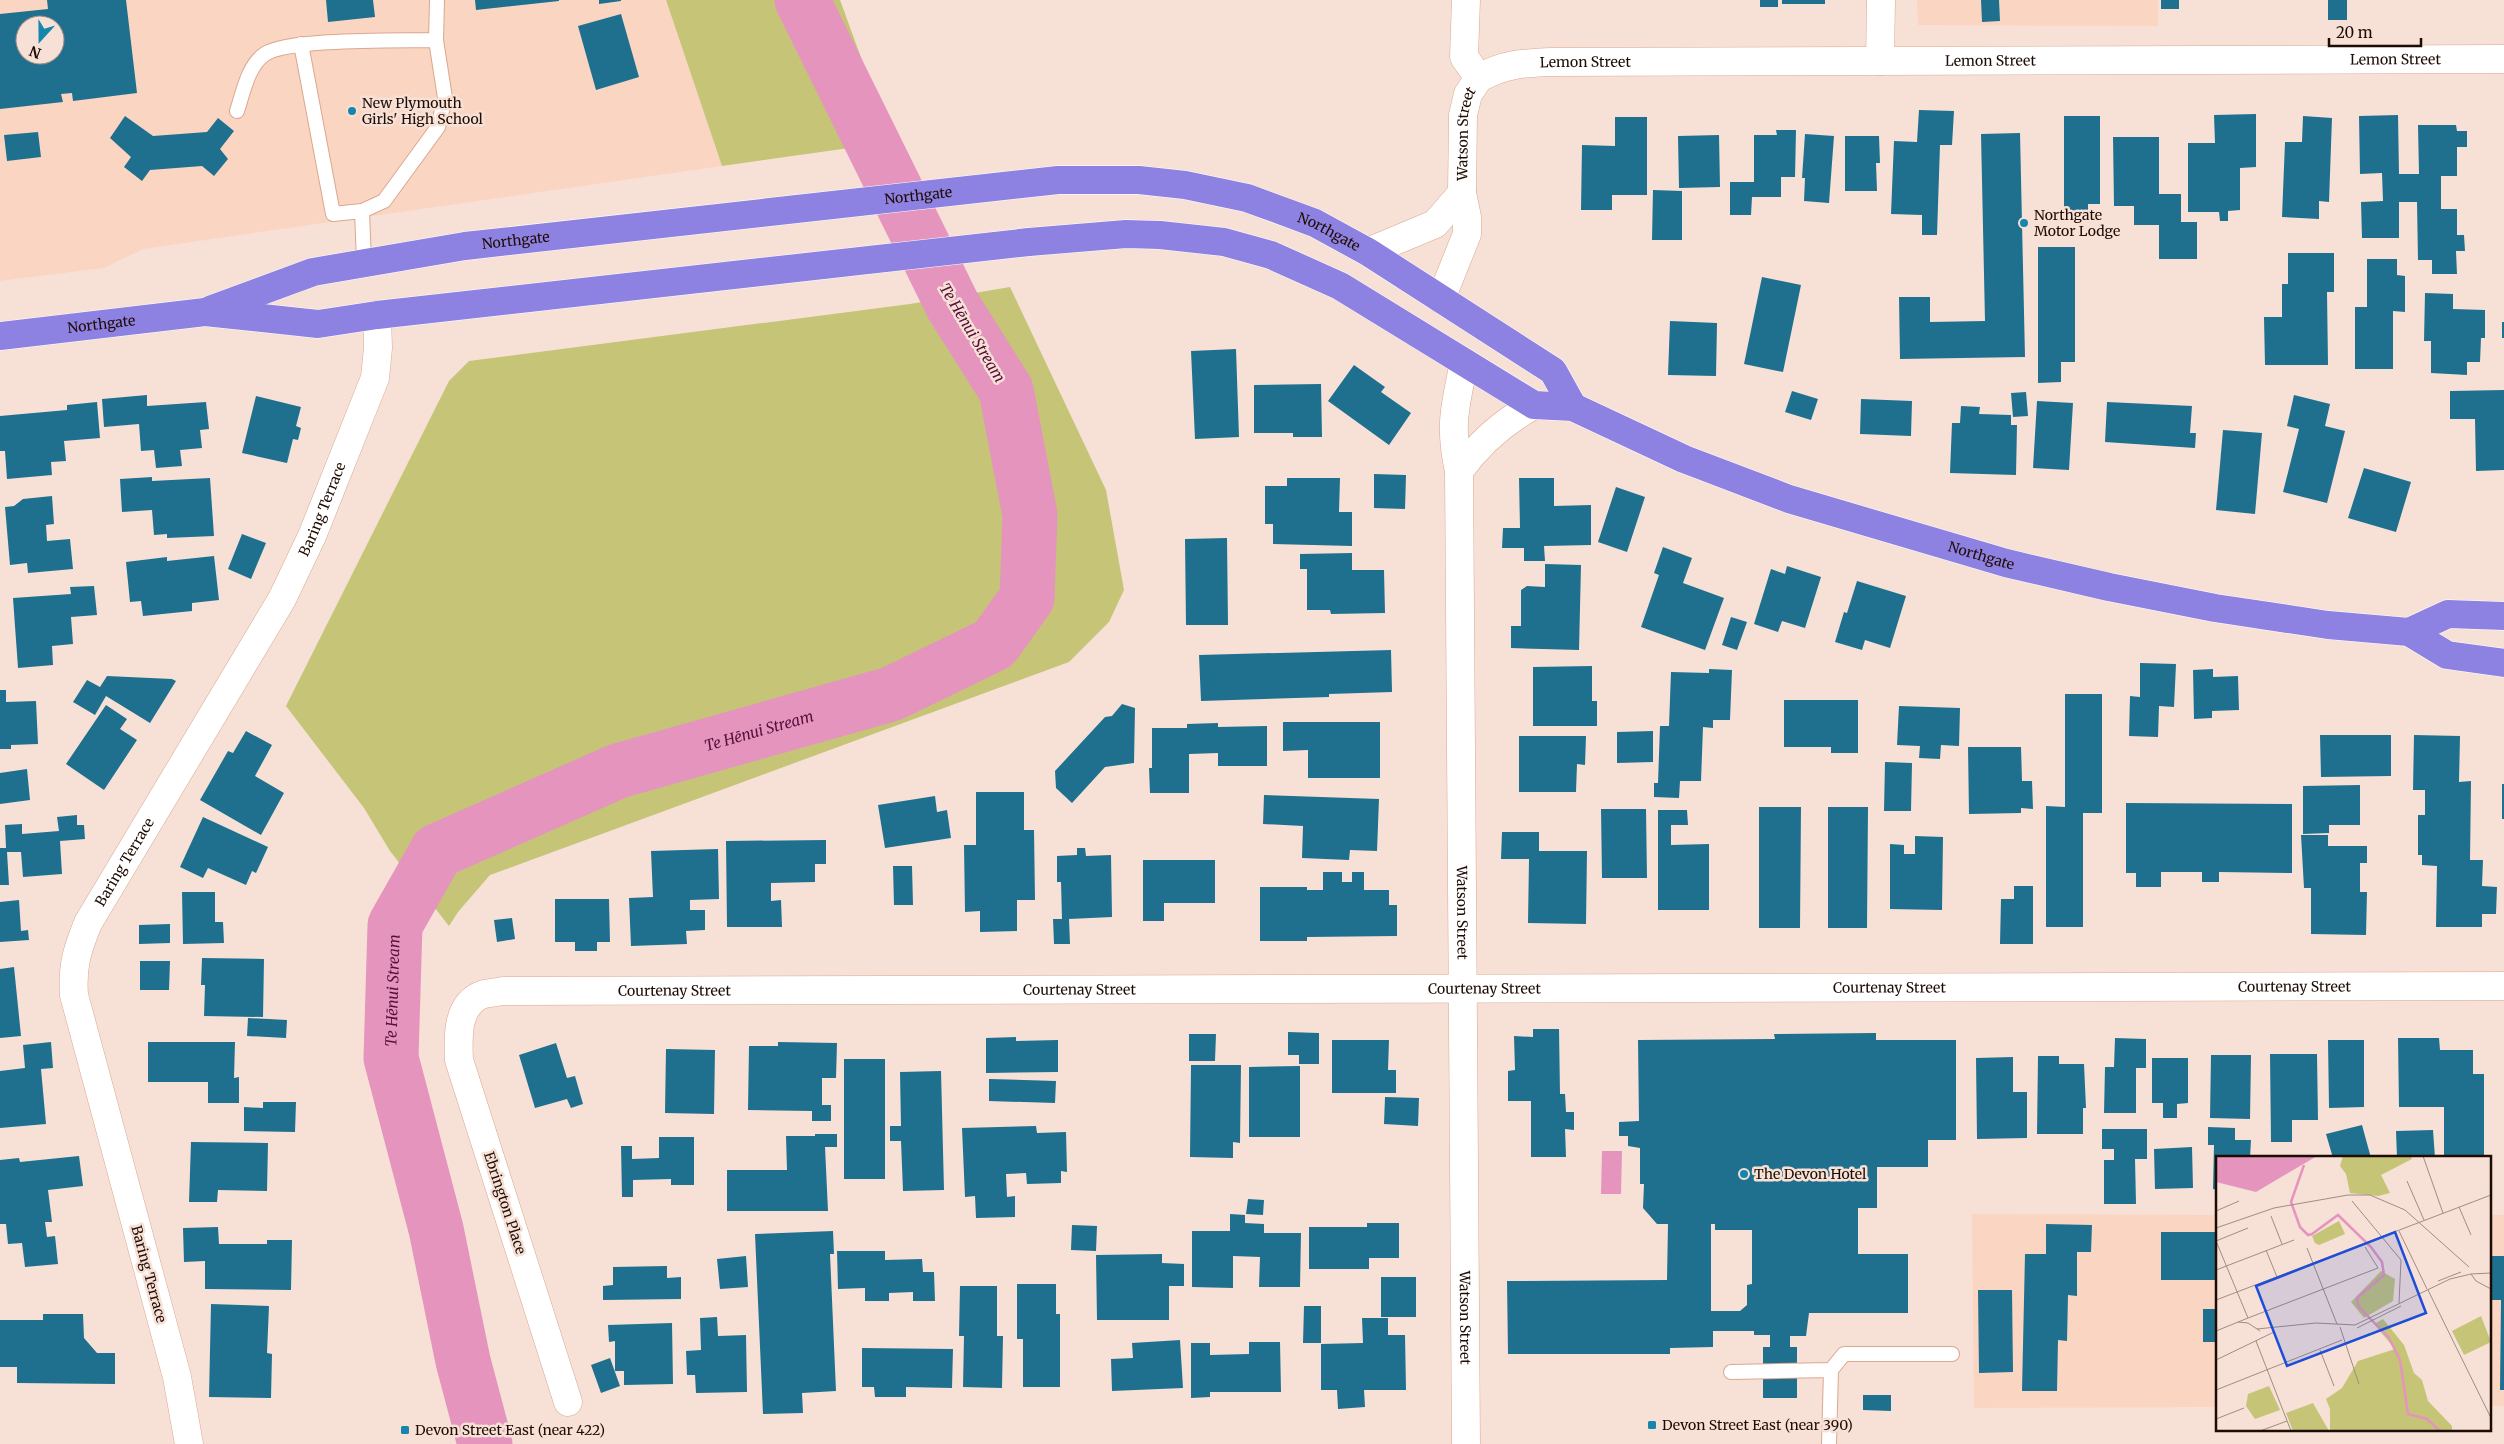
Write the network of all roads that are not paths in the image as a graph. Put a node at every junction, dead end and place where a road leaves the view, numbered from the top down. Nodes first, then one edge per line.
1 (437, 0) edge
2 (1466, 0) edge
3 (1881, 0) edge
4 (436, 40) junction
5 (301, 44) junction
6 (2504, 59) edge
7 (1880, 61) junction
8 (1478, 78) junction
9 (237, 112) dead end
10 (1462, 193) junction
11 (362, 211) junction
12 (1368, 252) junction
13 (364, 262) junction
14 (1441, 300) junction
15 (205, 312) junction
16 (376, 315) junction
17 (0, 336) edge
18 (1464, 363) junction
19 (1534, 405) junction
20 (1573, 407) junction
21 (1459, 471) junction
22 (2504, 616) edge
23 (2409, 632) junction
24 (2504, 663) edge
25 (2504, 986) edge
26 (1462, 989) junction
27 (470, 1004) joint
28 (1952, 1354) dead end
29 (1831, 1370) junction
30 (1731, 1372) dead end
31 (568, 1402) dead end
32 (189, 1444) edge
33 (1466, 1444) edge
34 (1829, 1444) edge

1 - 4 lane
2 - 8 street, Watson Street
3 - 7 street
4 - 5 lane
4 - 11 lane
5 - 9 lane
5 - 11 lane
6 - 7 street, Lemon Street
7 - 8 street, Lemon Street
8 - 10 street, Watson Street
10 - 12 street, Watson Street
10 - 14 street
11 - 13 lane
12 - 13 highway, Northgate
12 - 14 highway, Northgate
13 - 15 highway, Northgate
14 - 20 highway, Northgate
15 - 16 highway, Northgate
15 - 17 highway, Northgate
16 - 18 highway, Northgate
16 - 32 street, Baring Terrace
18 - 19 highway, Northgate
18 - 21 street, Watson Street
19 - 20 highway, Northgate
19 - 21 street
20 - 23 highway, Northgate
21 - 26 street, Watson Street
22 - 23 highway, Northgate
23 - 24 highway, Northgate
25 - 26 street, Courtenay Street
26 - 27 street, Courtenay Street
26 - 33 street, Watson Street
27 - 31 street, Ebrington Place
28 - 29 lane
29 - 30 lane
29 - 34 lane

